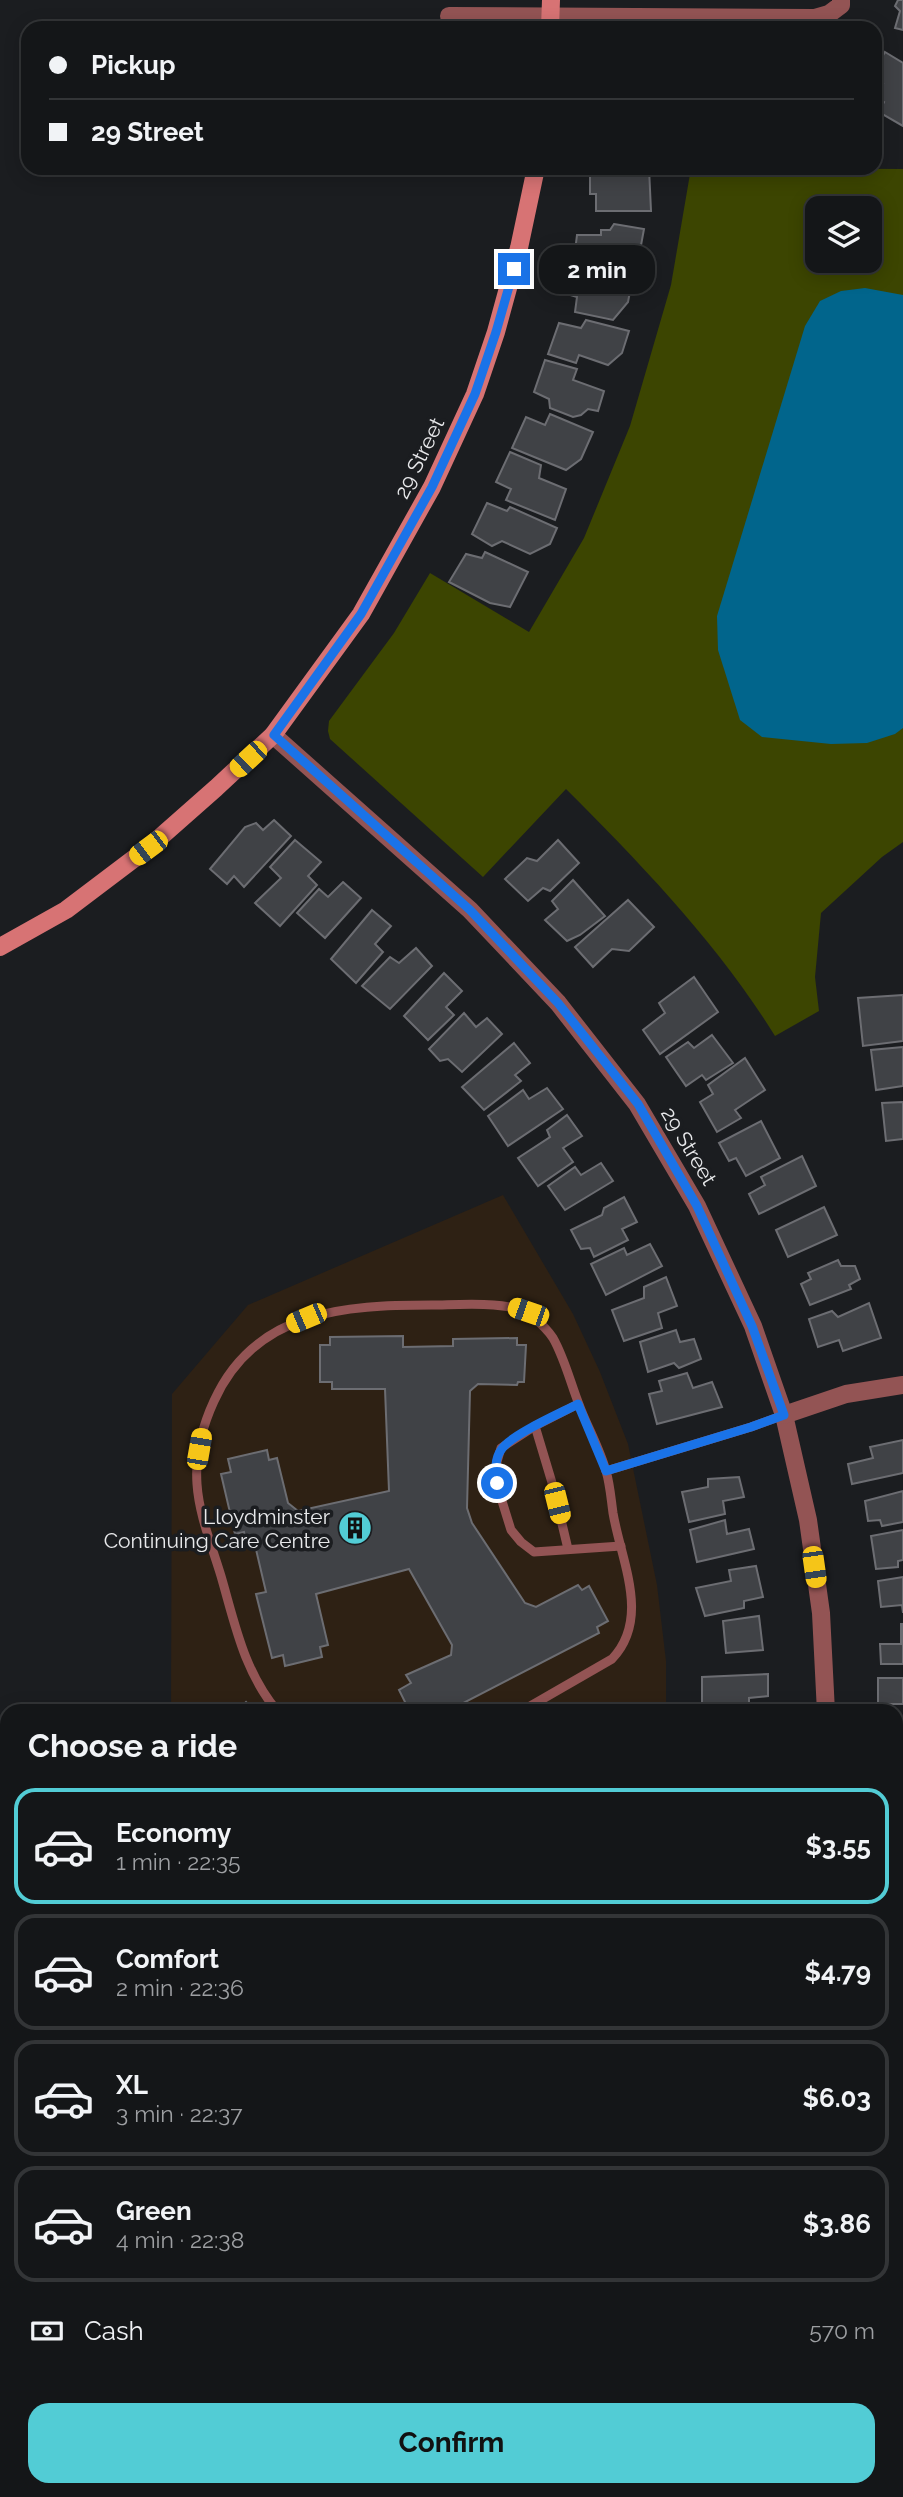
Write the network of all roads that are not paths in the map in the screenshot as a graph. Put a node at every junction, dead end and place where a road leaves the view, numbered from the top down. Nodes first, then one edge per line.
1 (841, 3) edge
2 (551, 15) edge
3 (449, 16) dead end
4 (535, 175) edge
5 (274, 735) junction
6 (0, 947) edge
7 (903, 1385) edge
8 (578, 1404) junction
9 (784, 1415) junction
10 (535, 1426) junction
11 (606, 1471) junction
12 (621, 1546) junction
13 (568, 1549) junction
14 (272, 1704) edge
15 (534, 1704) edge
16 (825, 1704) edge

1 - 2 street
2 - 3 street
4 - 5 street, 29 Street
5 - 6 street, 29 Street
5 - 9 street, 29 Street
7 - 9 street
8 - 10 lane
8 - 11 lane
8 - 14 lane
9 - 11 lane
9 - 16 street, 29 Street
10 - 13 lane
10 - 13 lane
11 - 12 lane
12 - 13 lane
12 - 15 lane

